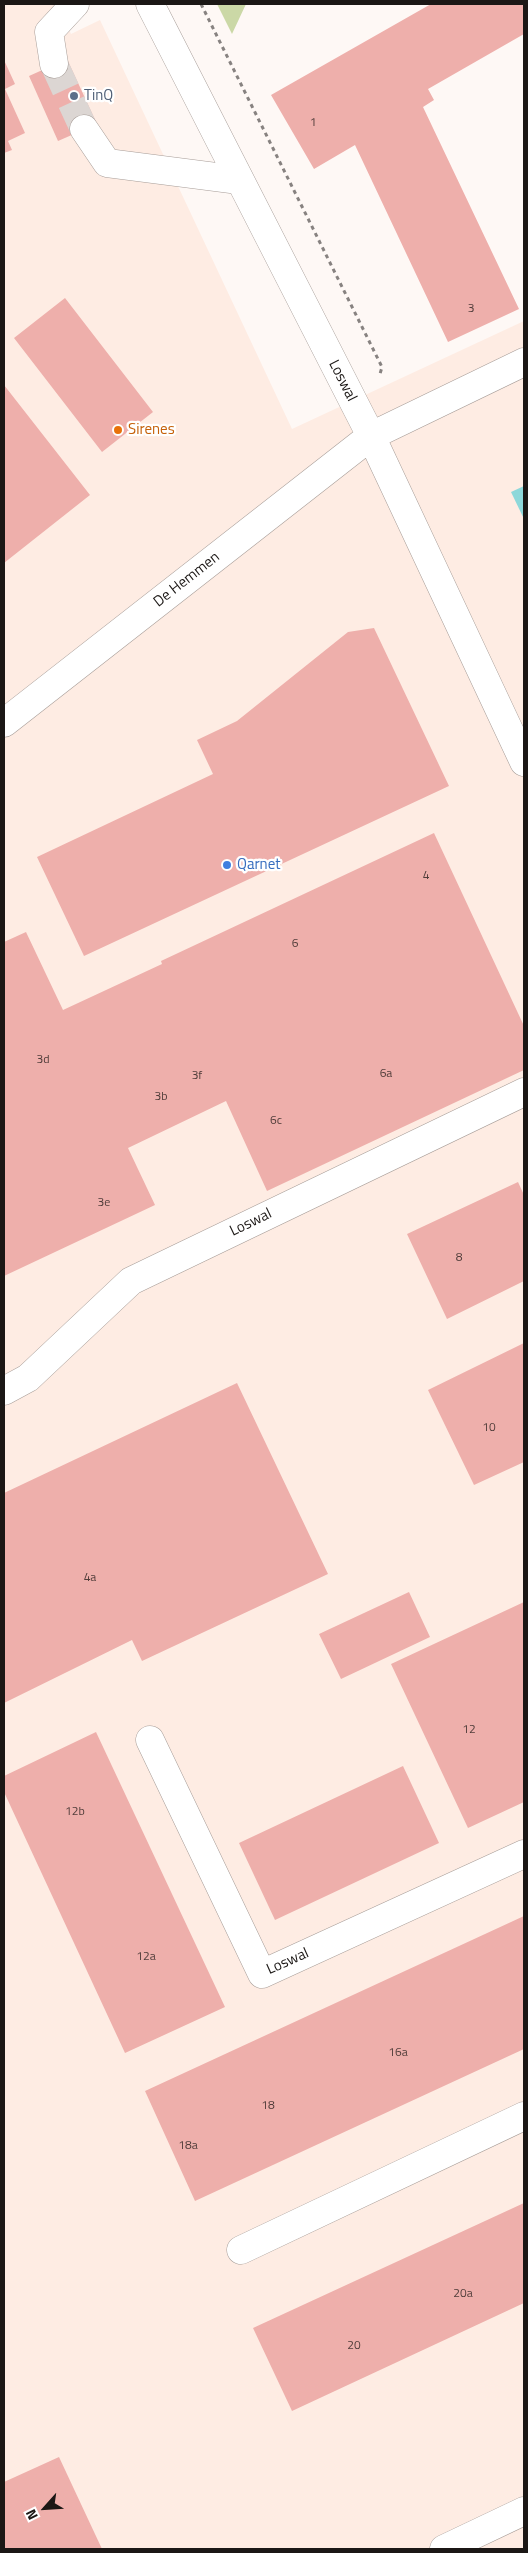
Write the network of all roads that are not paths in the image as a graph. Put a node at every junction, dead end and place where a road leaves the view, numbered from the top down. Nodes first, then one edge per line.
1 (75, 4) edge
2 (150, 4) edge
3 (54, 64) tunnel mouth
4 (84, 129) tunnel mouth
5 (239, 180) junction
6 (524, 362) edge
7 (370, 436) junction
8 (4, 723) edge
9 (524, 762) edge
10 (524, 1092) edge
11 (4, 1391) edge
12 (150, 1740) dead end
13 (524, 1854) edge
14 (524, 2116) edge
15 (241, 2250) dead end
16 (524, 2511) edge
17 (444, 2549) edge

1 - 3 street
2 - 5 street, Loswal
4 - 5 street
5 - 7 street, Loswal
6 - 7 street, De Hemmen
7 - 8 street, De Hemmen
7 - 9 street, Loswal
10 - 11 street, Loswal
12 - 13 street, Loswal
14 - 15 street
16 - 17 street

